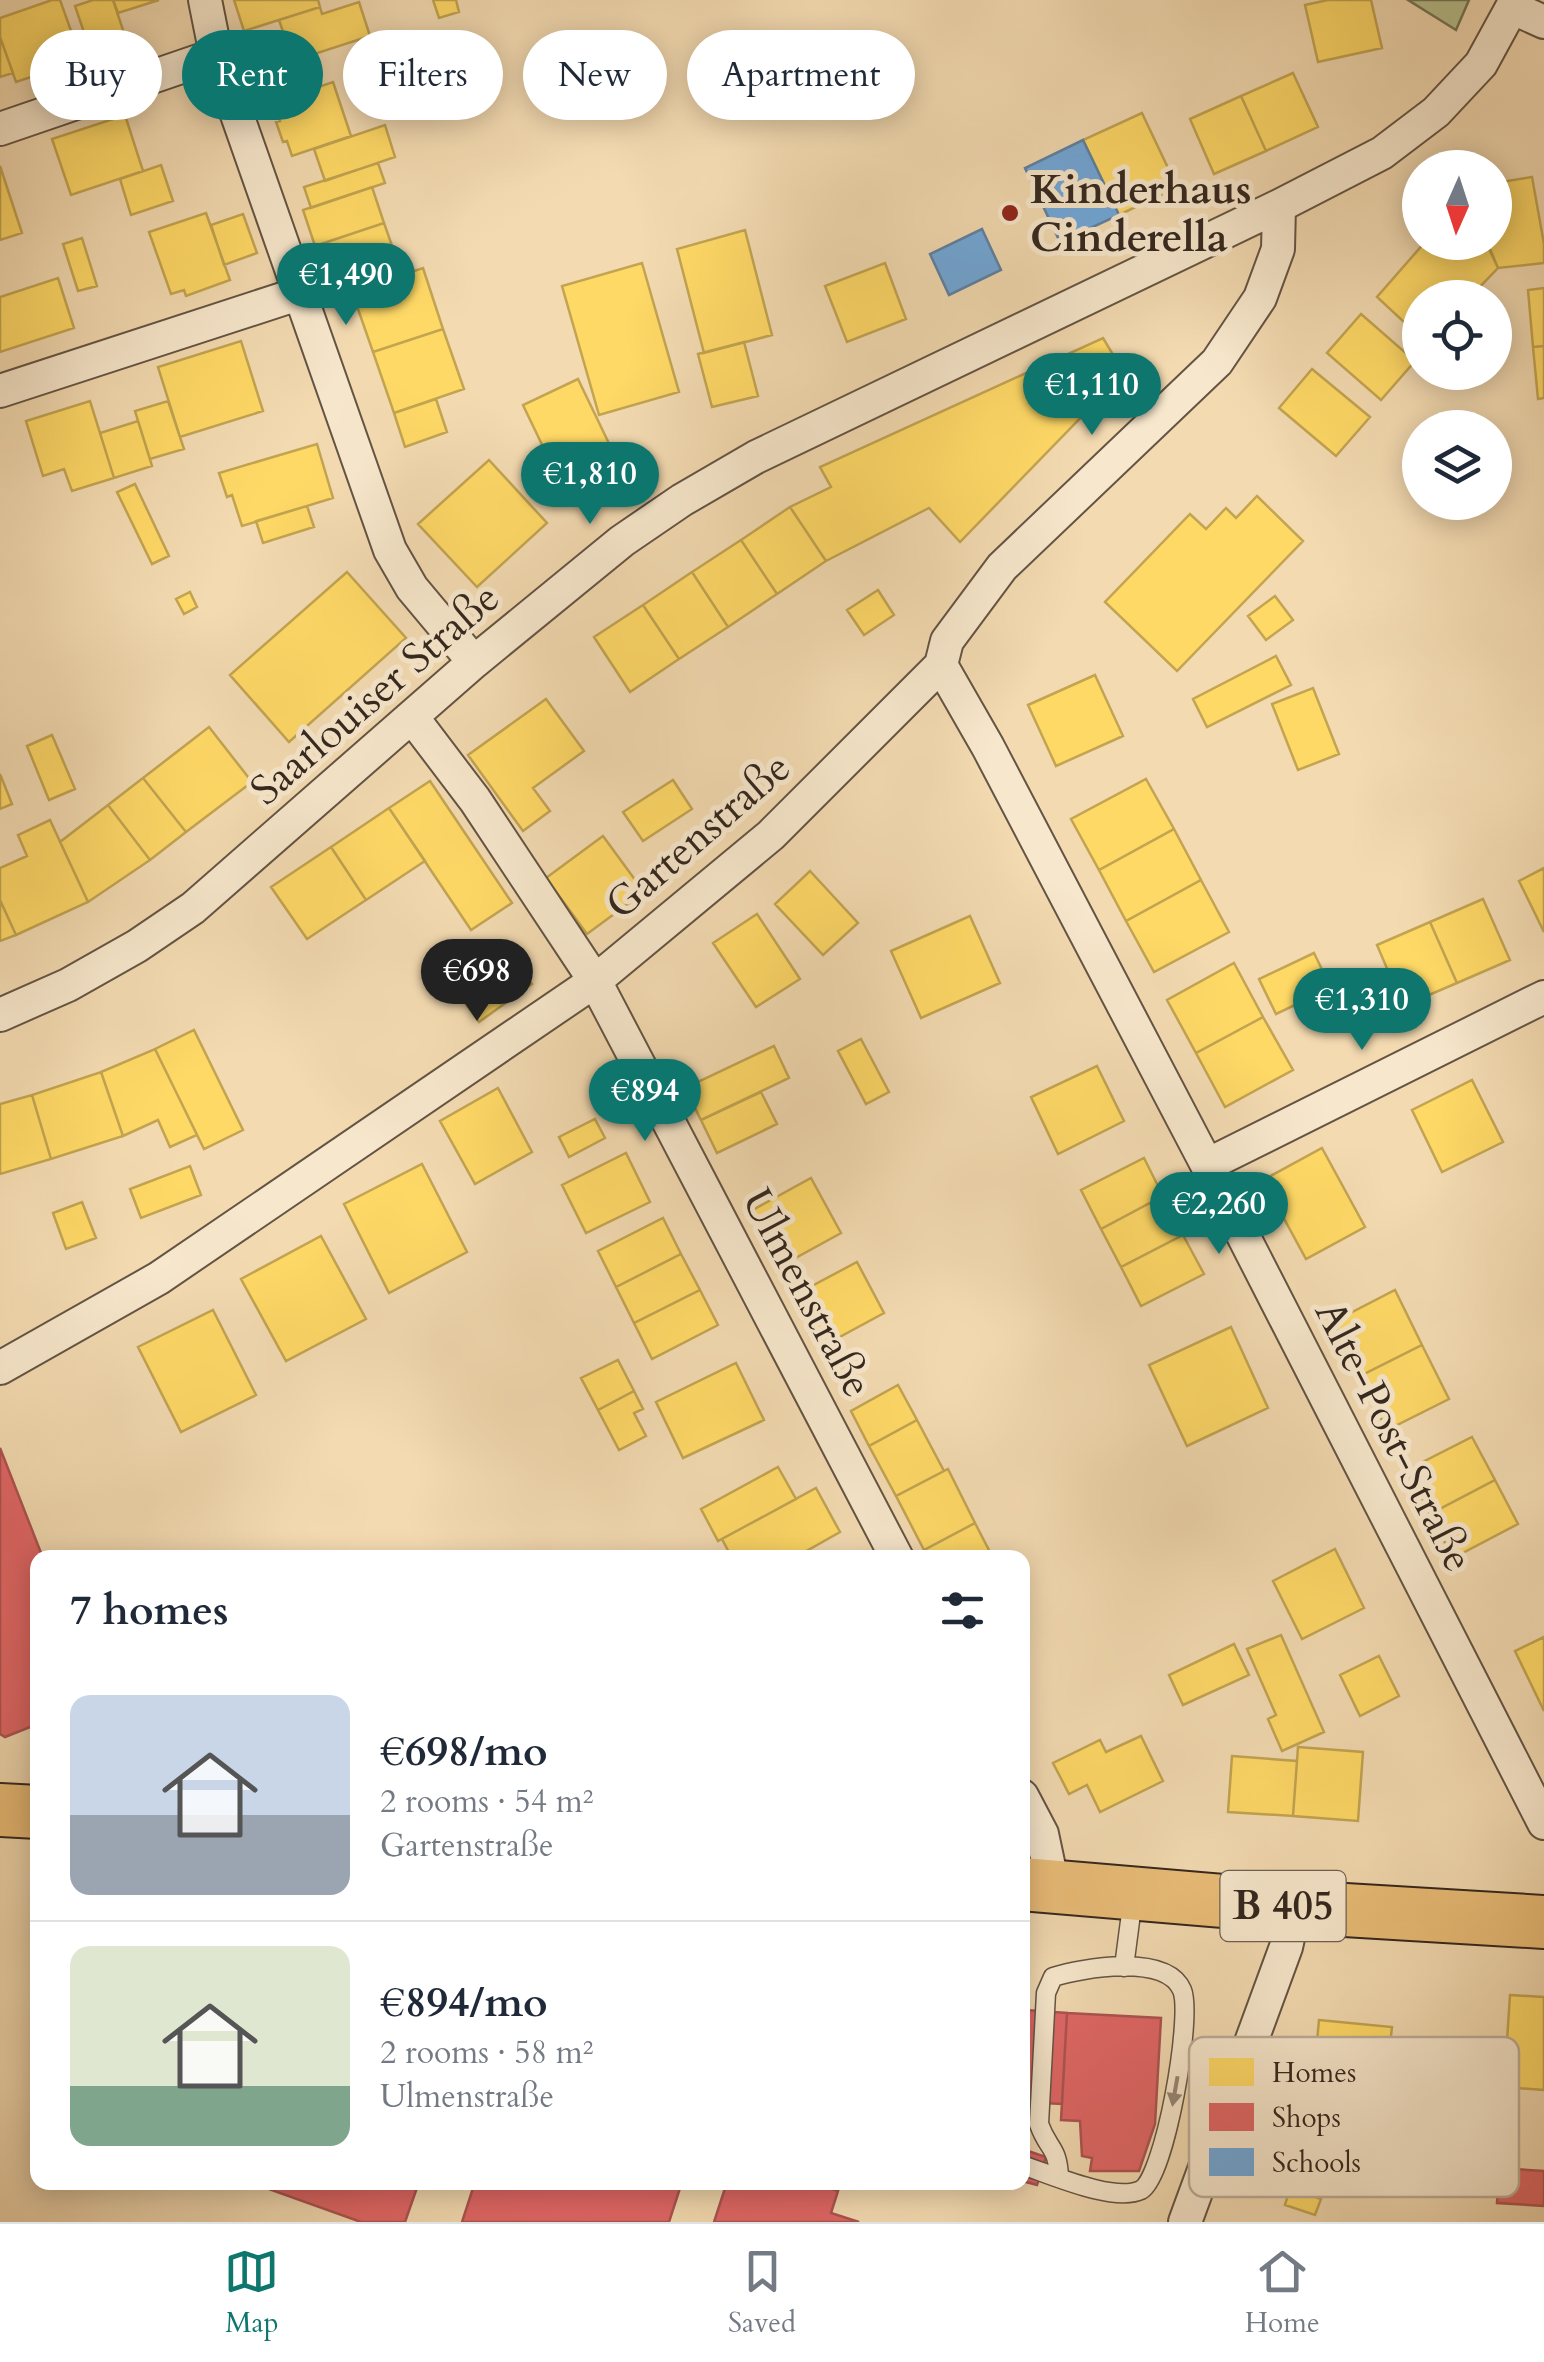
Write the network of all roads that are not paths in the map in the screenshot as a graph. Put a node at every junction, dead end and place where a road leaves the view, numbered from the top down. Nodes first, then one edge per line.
1 (205, 0) edge
2 (1514, 4) edge
3 (1544, 22) edge
4 (211, 30) edge
5 (182, 66) edge
6 (239, 120) edge
7 (0, 128) edge
8 (1279, 206) junction
9 (301, 293) junction
10 (0, 391) edge
11 (474, 662) junction
12 (941, 665) junction
13 (412, 717) junction
14 (595, 981) junction
15 (1544, 997) edge
16 (0, 1015) edge
17 (1207, 1165) junction
18 (0, 1368) edge
19 (893, 1550) edge
20 (0, 1810) edge
21 (1030, 1811) edge
22 (30, 1812) edge
23 (1544, 1822) edge
24 (1038, 1885) edge
25 (1134, 1893) junction
26 (1295, 1908) junction
27 (1544, 1922) edge
28 (1124, 1966) junction
29 (1253, 2037) edge
30 (1030, 2039) edge
31 (1044, 2040) junction
32 (1030, 2169) edge
33 (1059, 2178) junction
34 (1194, 2197) edge
35 (1185, 2222) edge

1 - 4 street
2 - 3 street, Saarlouiser Straße
2 - 8 street, Saarlouiser Straße
5 - 7 street
6 - 9 street
8 - 11 street, Saarlouiser Straße
8 - 12 street, Gartenstraße
9 - 10 street
9 - 11 street
11 - 13 street, Saarlouiser Straße
12 - 14 street, Gartenstraße
12 - 17 street, Alte-Post-Straße
13 - 14 street, Ulmenstraße
13 - 16 street, Saarlouiser Straße
14 - 18 street, Gartenstraße
14 - 19 street, Ulmenstraße
15 - 17 street
17 - 23 street, Alte-Post-Straße
20 - 22 main road
21 - 24 street
24 - 25 main road, B 405
25 - 26 main road, B 405
25 - 28 lane
26 - 27 main road, B 405
26 - 29 street
28 - 31 lane
28 -> 33 lane
30 - 31 lane
31 - 33 lane
32 - 33 lane
34 - 35 street

